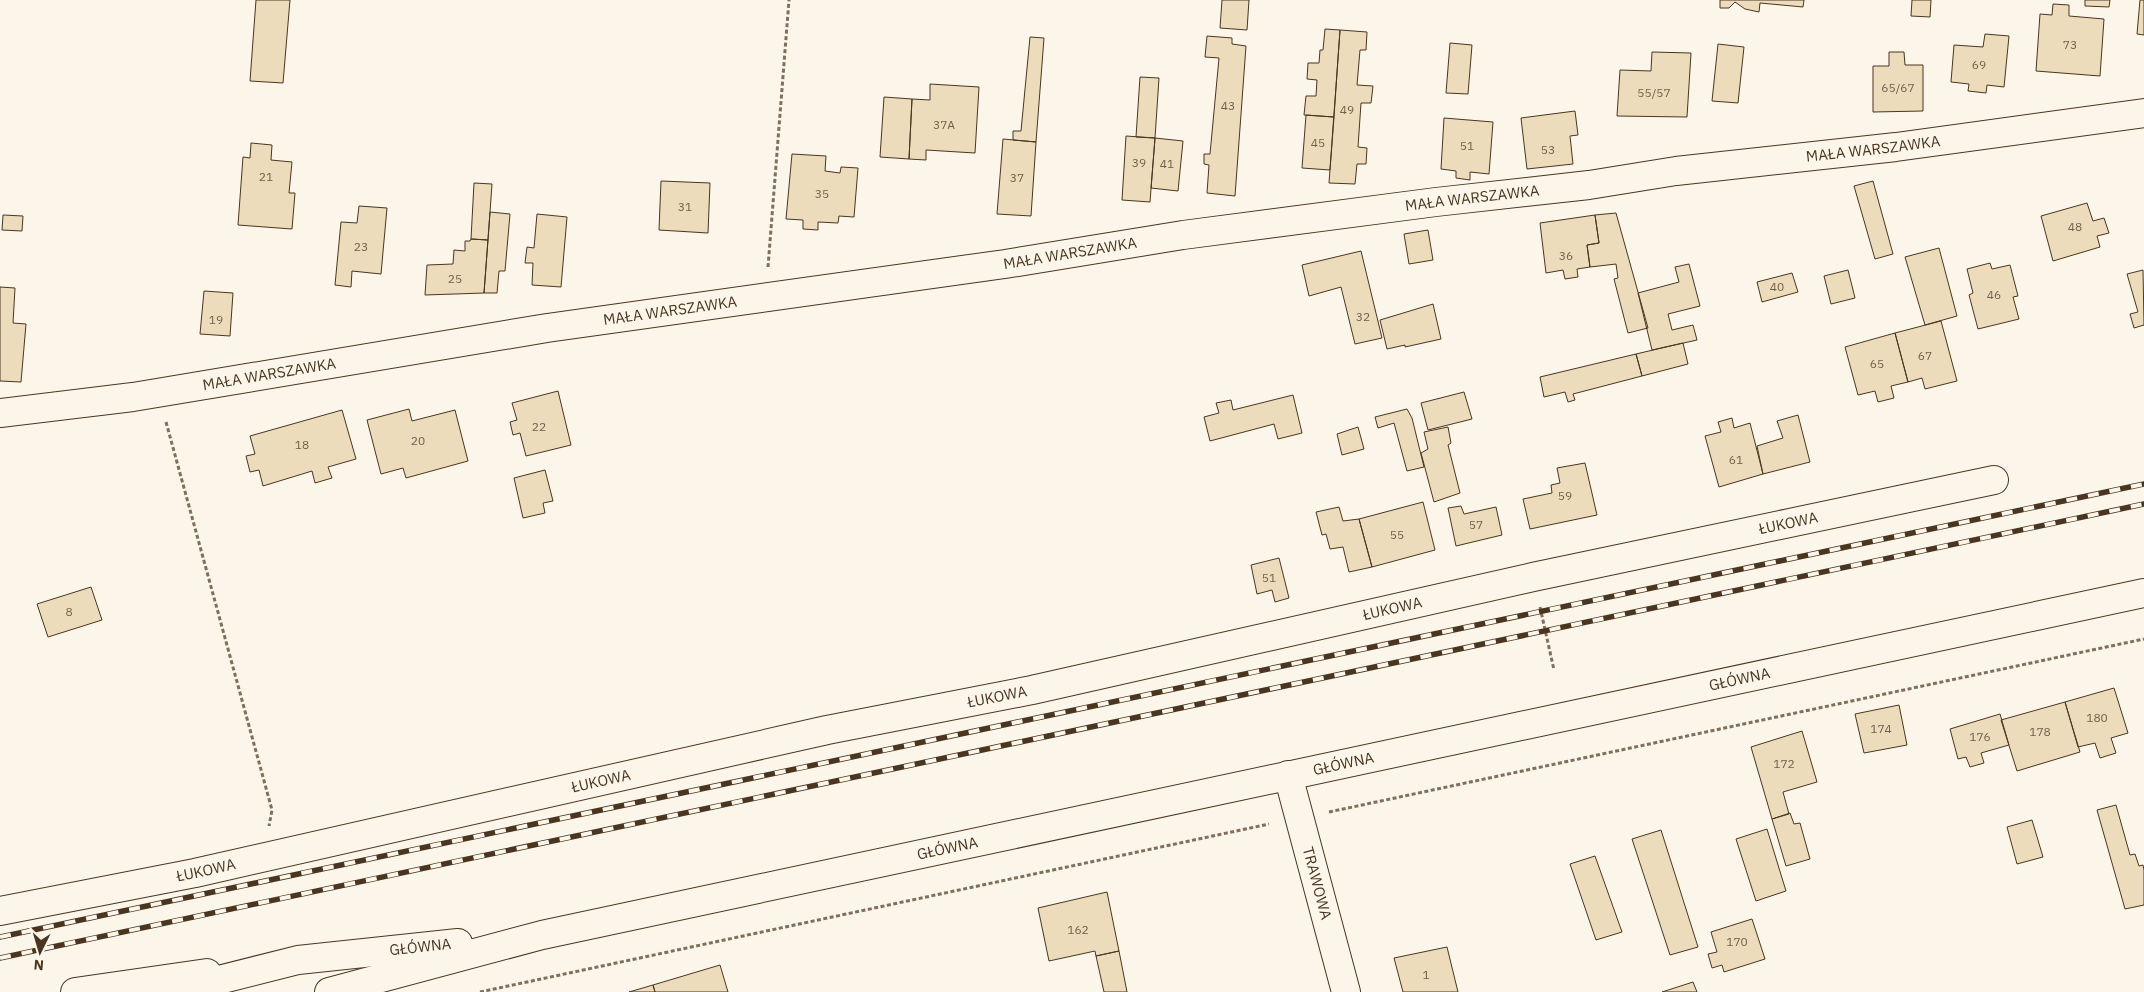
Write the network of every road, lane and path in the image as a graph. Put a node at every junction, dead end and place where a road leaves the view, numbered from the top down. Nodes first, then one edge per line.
1 (789, 0) edge
2 (2144, 114) edge
3 (766, 297) junction
4 (158, 392) junction
5 (0, 413) edge
6 (1994, 480) dead end
7 (1533, 577) junction
8 (2144, 593) edge
9 (1554, 670) dead end
10 (1288, 775) junction
11 (254, 859) junction
12 (0, 911) edge
13 (542, 935) junction
14 (298, 960) junction
15 (75, 992) edge
16 (171, 992) edge
17 (329, 992) edge
18 (1346, 992) edge

1 - 3 path
2 - 3 street, MAŁA WARSZAWKA
3 - 4 street, MAŁA WARSZAWKA
4 - 5 street, MAŁA WARSZAWKA
4 - 11 path
6 - 7 street, ŁUKOWA
7 - 9 path
7 - 11 street, ŁUKOWA
8 - 10 street, GŁÓWNA
10 - 13 street, GŁÓWNA
10 - 18 street, TRAWOWA
11 - 12 street, ŁUKOWA
13 - 14 street, GŁÓWNA
13 - 17 street, GŁÓWNA
14 - 15 street, GŁÓWNA
14 - 16 street, GŁÓWNA

